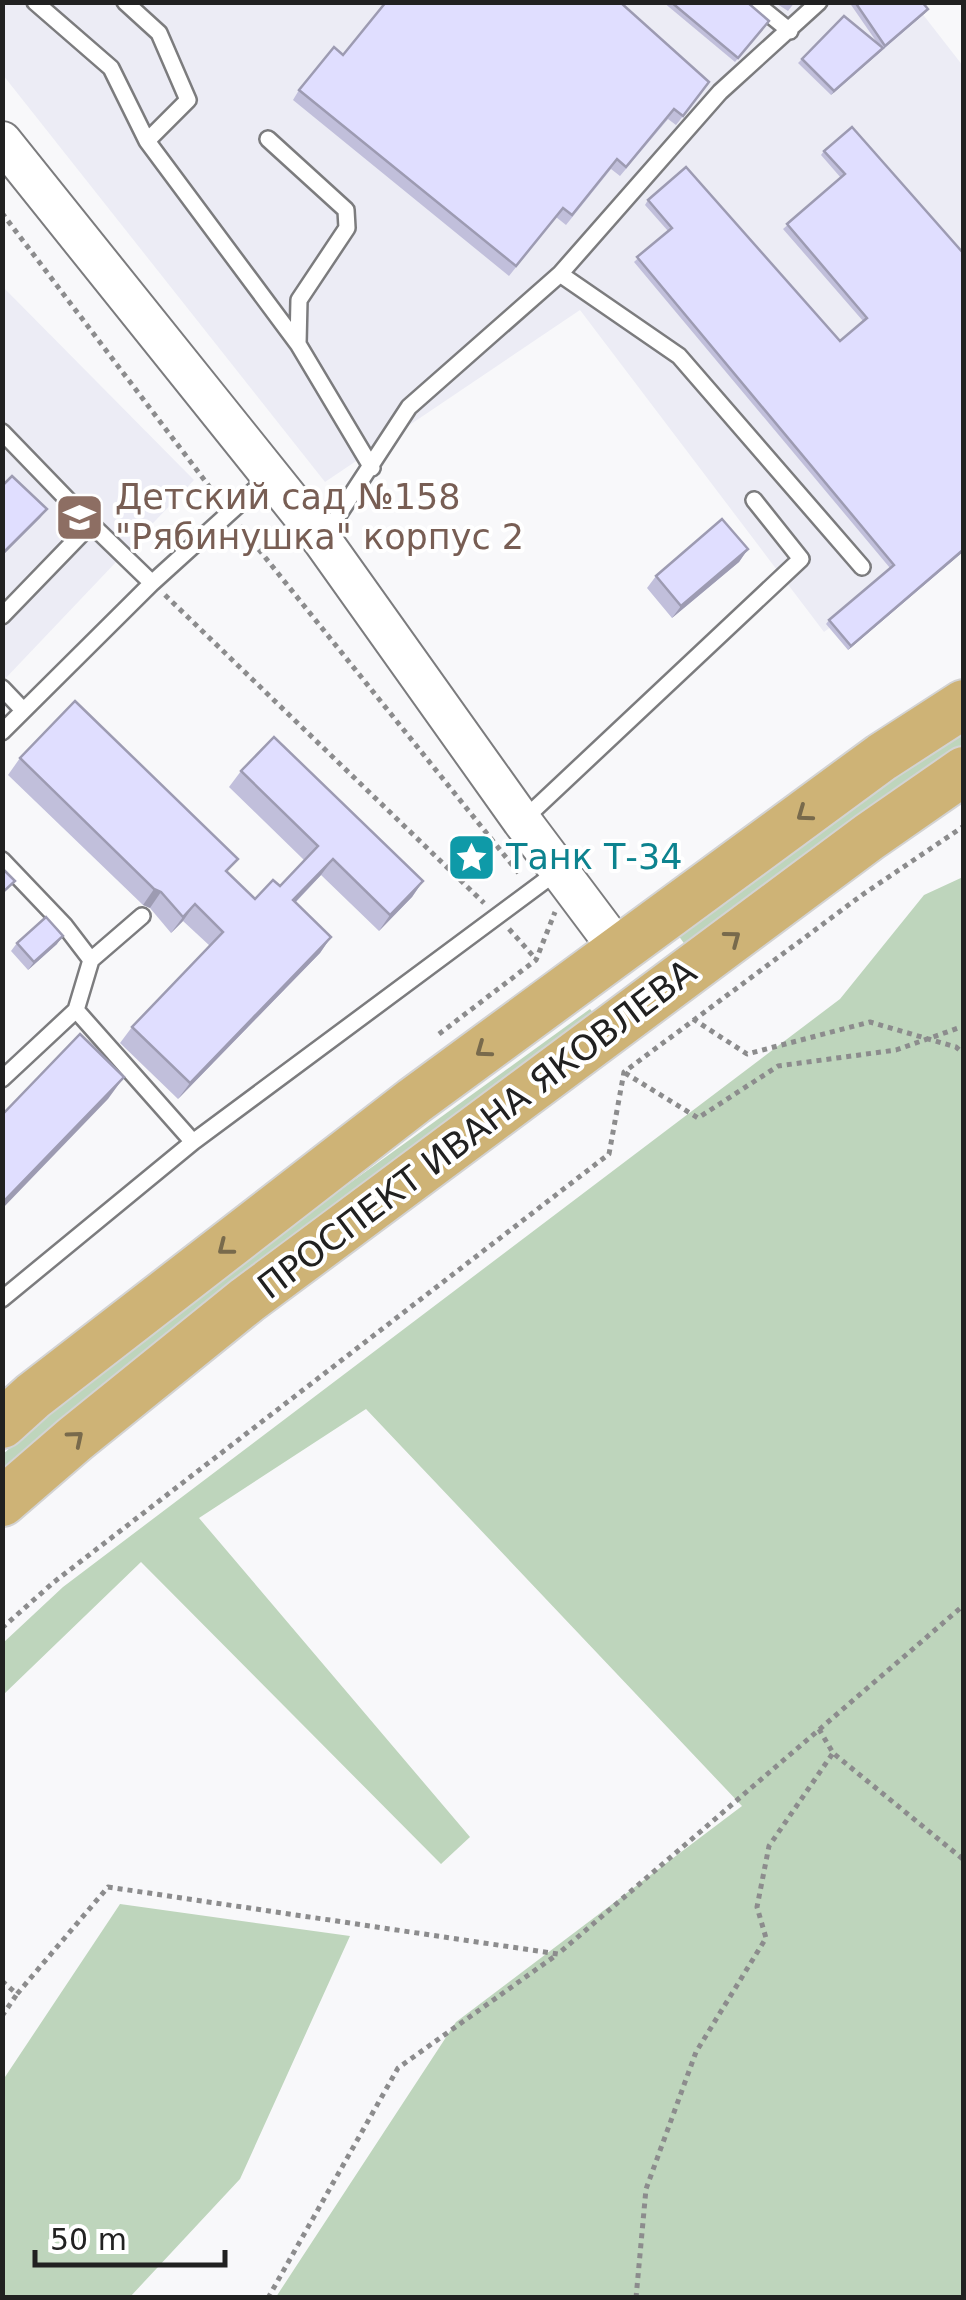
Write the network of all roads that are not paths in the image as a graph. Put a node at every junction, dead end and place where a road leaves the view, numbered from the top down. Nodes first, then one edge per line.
1 (34, 2) edge
2 (125, 2) edge
3 (754, 2) edge
4 (819, 2) edge
5 (790, 32) junction
6 (706, 79) edge
7 (720, 92) junction
8 (268, 139) dead end
9 (2, 142) edge
10 (146, 142) junction
11 (560, 274) junction
12 (298, 344) junction
13 (2, 432) edge
14 (372, 468) junction
15 (272, 475) junction
16 (754, 500) dead end
17 (91, 524) junction
18 (322, 540) junction
19 (862, 566) dead end
20 (152, 582) junction
21 (2, 616) edge
22 (2, 688) edge
23 (964, 704) edge
24 (23, 710) junction
25 (2, 732) edge
26 (964, 771) edge
27 (522, 820) junction
28 (2, 860) edge
29 (546, 881) junction
30 (142, 916) dead end
31 (618, 949) junction
32 (91, 960) junction
33 (674, 1008) junction
34 (76, 1010) junction
35 (2, 1080) edge
36 (193, 1142) junction
37 (2, 1298) edge
38 (2, 1424) edge
39 (2, 1502) edge

1 - 10 lane
2 - 10 lane
3 - 5 lane
4 - 5 lane
5 - 7 lane
6 - 7 lane
7 - 11 lane
8 - 12 lane
9 - 15 street
10 - 12 lane
11 - 14 lane
11 - 19 lane
12 - 14 lane
13 - 17 lane
14 - 18 lane
15 - 18 street
15 - 20 lane
16 - 27 lane
17 - 20 lane
17 - 21 lane
18 - 27 street
20 - 24 lane
22 - 24 lane
23 -> 31 main road, ПРОСПЕКТ ИВАНА ЯКОВЛЕВА
24 - 25 lane
33 -> 26 main road, ПРОСПЕКТ ИВАНА ЯКОВЛЕВА
27 - 29 street
28 - 32 lane
29 - 31 street
29 - 36 lane
30 - 32 lane
31 - 33 main road
31 -> 38 main road, ПРОСПЕКТ ИВАНА ЯКОВЛЕВА
32 - 34 lane
39 -> 33 main road, ПРОСПЕКТ ИВАНА ЯКОВЛЕВА
34 - 35 lane
34 - 36 lane
36 - 37 lane

